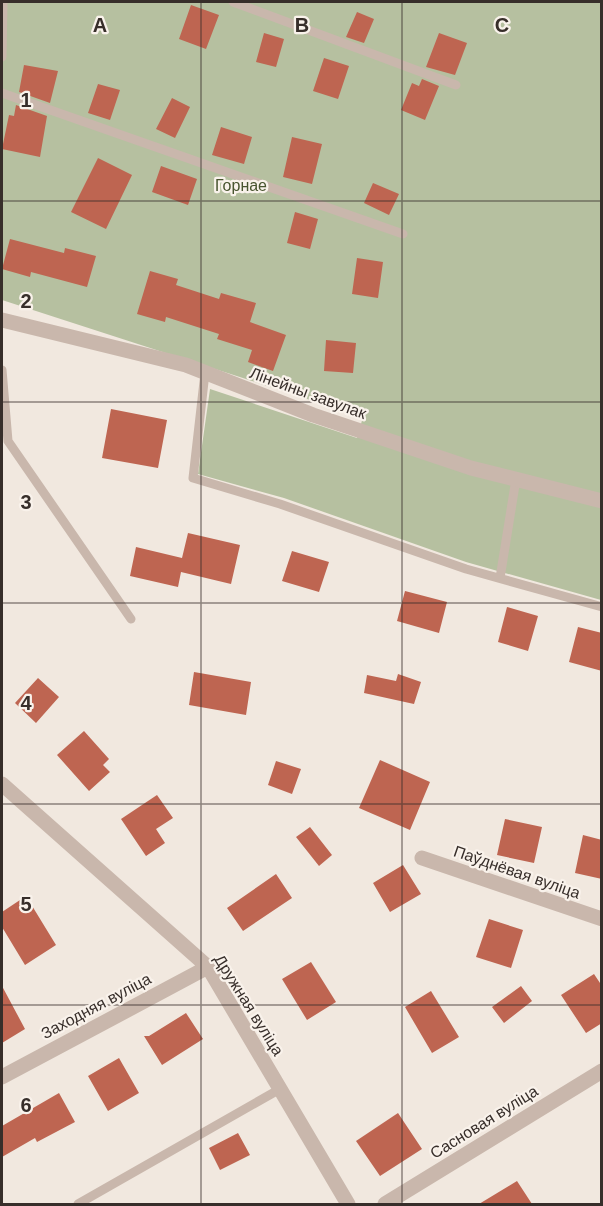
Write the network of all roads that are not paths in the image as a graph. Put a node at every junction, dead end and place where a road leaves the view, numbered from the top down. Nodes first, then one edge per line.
1 (3, 2) edge
2 (233, 2) edge
3 (2, 57) edge
4 (456, 85) dead end
5 (2, 93) edge
6 (403, 234) dead end
7 (2, 320) edge
8 (2, 370) edge
9 (205, 373) junction
10 (516, 479) junction
11 (602, 501) edge
12 (500, 578) junction
13 (602, 607) edge
14 (131, 619) dead end
15 (2, 784) edge
16 (422, 858) dead end
17 (602, 919) edge
18 (208, 967) junction
19 (602, 1071) edge
20 (2, 1077) edge
21 (280, 1089) junction
22 (78, 1204) edge
23 (348, 1204) edge
24 (385, 1204) edge

1 - 3 lane
2 - 4 lane
5 - 6 lane
7 - 9 street, Лінейны завулак
8 - 14 lane
9 - 10 street, Лінейны завулак
9 - 12 lane
10 - 11 street, Лінейны завулак
10 - 12 lane
12 - 13 lane
15 - 18 street, Дружная вуліца
16 - 17 street, Паўднёвая вуліца
18 - 20 street, Заходняя вуліца
18 - 21 street, Дружная вуліца
19 - 24 street, Сасновая вуліца
21 - 22 lane
21 - 23 street, Дружная вуліца

